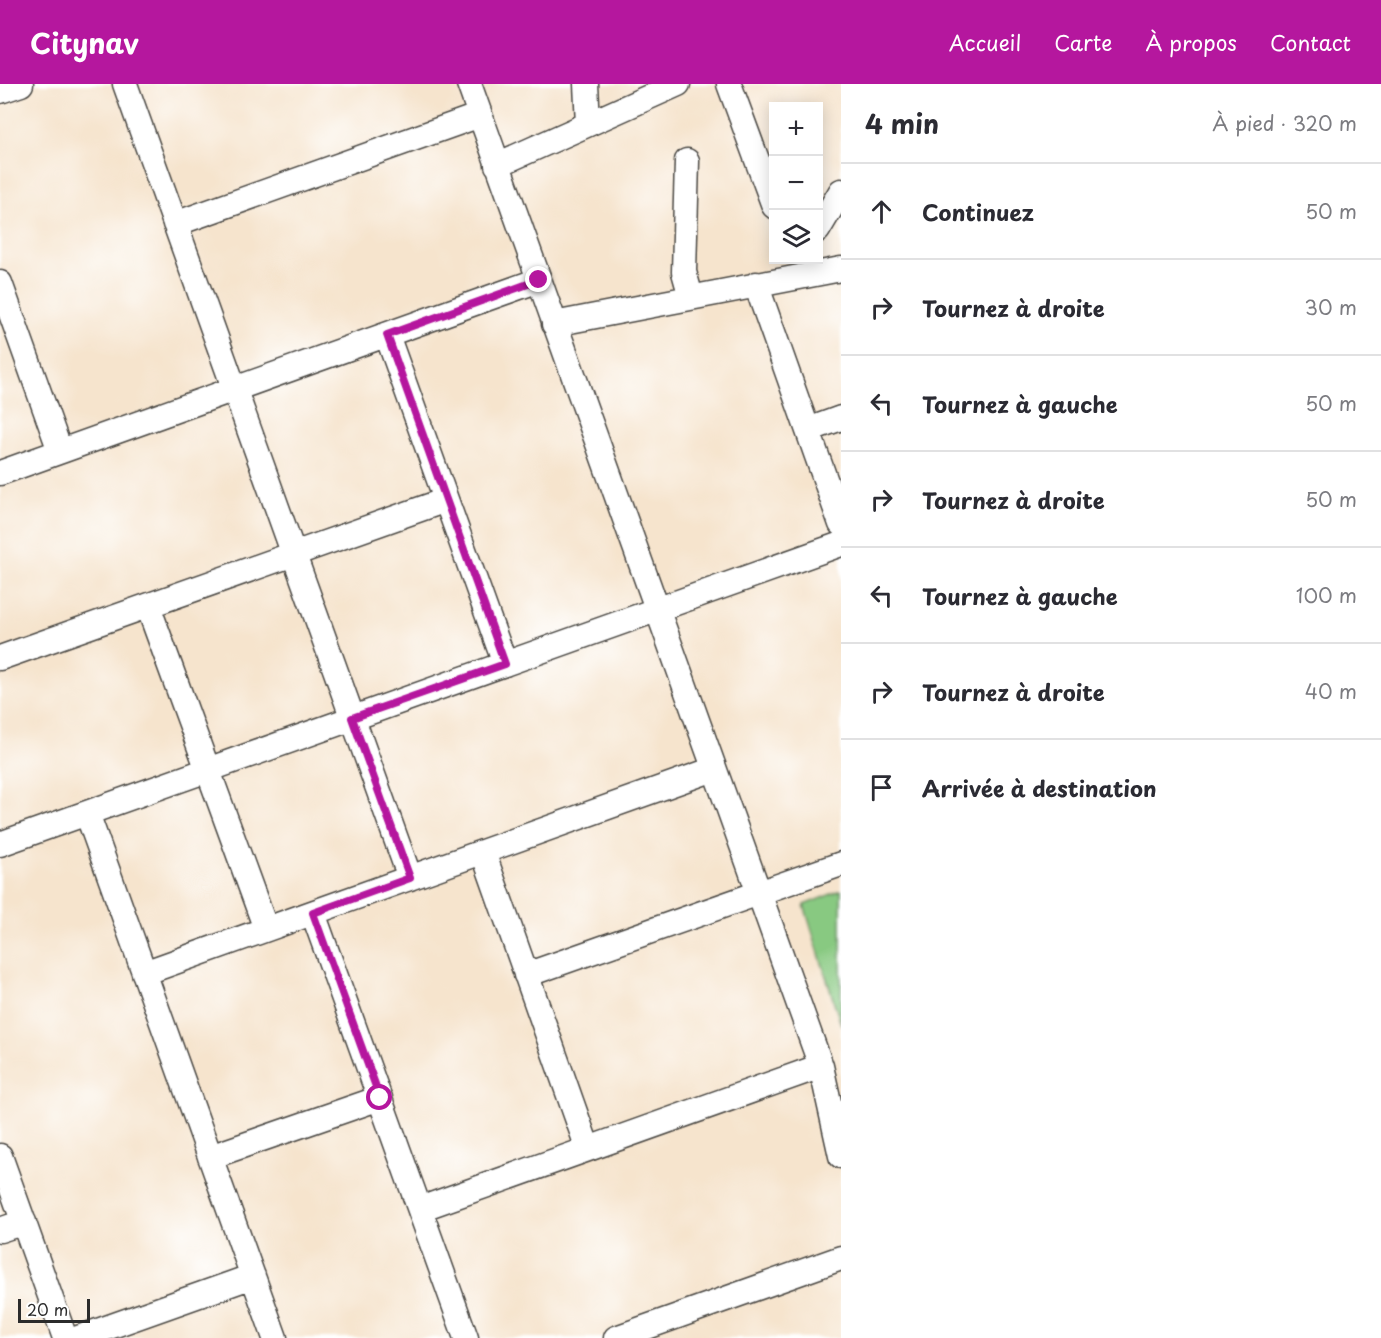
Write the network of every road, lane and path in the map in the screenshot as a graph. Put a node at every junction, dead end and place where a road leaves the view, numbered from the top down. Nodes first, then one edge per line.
1 (21, 84) edge
2 (125, 84) edge
3 (468, 84) edge
4 (586, 84) edge
5 (678, 84) edge
6 (729, 84) edge
7 (0, 92) edge
8 (480, 115) junction
9 (588, 124) junction
10 (687, 161) dead end
11 (497, 165) junction
12 (841, 191) edge
13 (769, 192) edge
14 (823, 223) edge
15 (175, 224) junction
16 (797, 266) edge
17 (841, 269) edge
18 (539, 280) junction
19 (0, 283) edge
20 (756, 284) junction
21 (691, 297) junction
22 (554, 324) junction
23 (387, 335) junction
24 (234, 389) junction
25 (841, 418) edge
26 (808, 430) junction
27 (60, 451) junction
28 (0, 473) edge
29 (447, 500) junction
30 (841, 524) edge
31 (841, 544) edge
32 (294, 554) junction
33 (148, 606) junction
34 (657, 610) junction
35 (0, 658) edge
36 (505, 664) junction
37 (352, 718) junction
38 (208, 770) junction
39 (714, 770) junction
40 (87, 813) junction
41 (0, 844) edge
42 (483, 852) junction
43 (841, 864) edge
44 (410, 878) junction
45 (758, 892) junction
46 (313, 913) junction
47 (266, 929) junction
48 (144, 973) junction
49 (526, 975) junction
50 (821, 1066) junction
51 (380, 1098) junction
52 (588, 1149) junction
53 (0, 1156) edge
54 (841, 1156) edge
55 (210, 1157) junction
56 (420, 1209) junction
57 (24, 1222) junction
58 (0, 1230) edge
59 (841, 1258) edge
60 (253, 1276) junction
61 (65, 1338) edge
62 (78, 1338) edge
63 (275, 1338) edge
64 (466, 1338) edge
65 (616, 1338) edge

1 - 7 street
2 - 15 street
3 - 8 street
4 - 9 street
5 - 9 street
6 - 13 street
8 - 11 street
8 - 15 street
9 - 11 street
10 - 21 street
11 - 18 street
12 - 14 street
15 - 24 street
16 - 17 street
16 - 20 street
18 - 22 street
18 - 23 street
19 - 27 street
20 - 21 street
20 - 26 street
21 - 22 street
22 - 34 street
23 - 24 street
23 - 29 street
24 - 27 street
24 - 32 street
25 - 26 street
26 - 30 street
27 - 28 street
29 - 32 street
29 - 36 street
31 - 34 street
32 - 33 street
32 - 37 street
33 - 35 street
33 - 38 street
34 - 36 street
34 - 39 street
36 - 37 street
37 - 38 street
37 - 44 street
38 - 40 street
38 - 47 street
39 - 42 street
39 - 45 street
40 - 41 street
40 - 48 street
42 - 44 street
42 - 49 street
43 - 45 street
44 - 46 street
45 - 49 street
45 - 50 street
46 - 47 street
46 - 51 street
47 - 48 street
48 - 55 street
49 - 52 street
50 - 52 street
50 - 54 street
51 - 55 street
51 - 56 street
52 - 56 street
53 - 57 street
55 - 60 street
56 - 64 street
57 - 58 street
57 - 61 street
59 - 65 street
60 - 62 street
60 - 63 street

